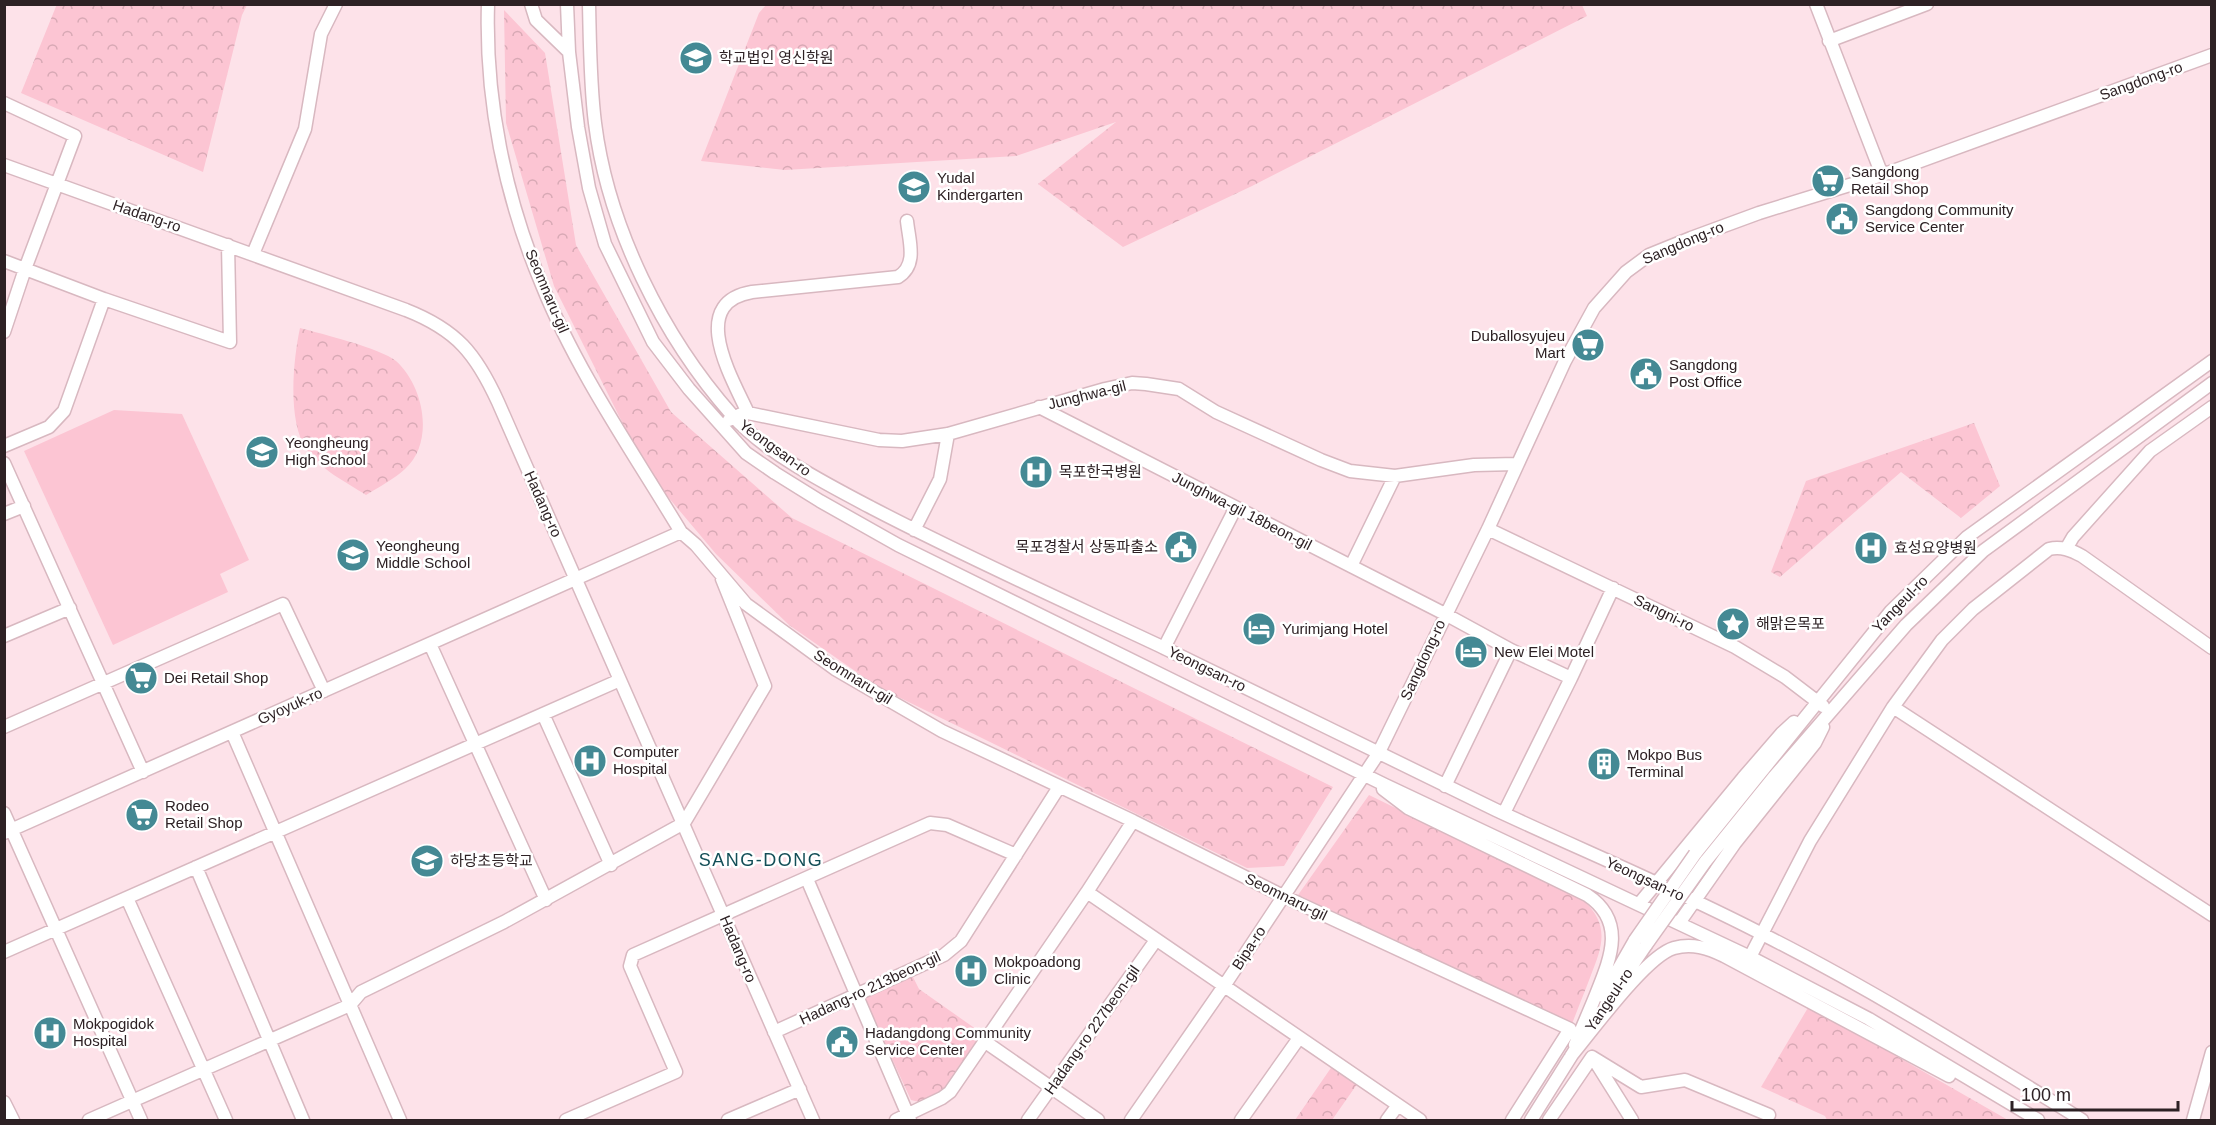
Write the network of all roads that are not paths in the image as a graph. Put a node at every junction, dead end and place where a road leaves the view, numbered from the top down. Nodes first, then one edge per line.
1 (336, 4) edge
2 (488, 4) edge
3 (531, 4) edge
4 (567, 4) edge
5 (589, 4) edge
6 (1816, 4) edge
7 (1927, 4) edge
8 (1829, 41) junction
9 (568, 52) junction
10 (2211, 55) edge
11 (4, 103) edge
12 (4, 165) edge
13 (1882, 175) junction
14 (56, 185) junction
15 (907, 221) dead end
16 (228, 245) junction
17 (253, 254) junction
18 (4, 261) edge
19 (25, 269) junction
20 (104, 299) junction
21 (4, 332) edge
22 (2211, 361) edge
23 (2211, 383) edge
24 (1040, 407) junction
25 (2211, 407) edge
26 (748, 413) junction
27 (734, 417) junction
28 (721, 426) junction
29 (948, 434) junction
30 (4, 446) edge
31 (4, 463) edge
32 (1516, 464) junction
33 (1395, 476) junction
34 (24, 506) junction
35 (1235, 508) junction
36 (4, 514) edge
37 (1488, 529) junction
38 (914, 530) junction
39 (681, 532) junction
40 (2066, 549) junction
41 (1351, 566) junction
42 (720, 573) junction
43 (576, 579) junction
44 (1613, 588) junction
45 (70, 608) junction
46 (1445, 614) junction
47 (5, 634) edge
48 (430, 644) junction
49 (1164, 648) junction
50 (2211, 648) edge
51 (1511, 650) junction
52 (1571, 678) junction
53 (620, 680) junction
54 (103, 683) junction
55 (324, 691) junction
56 (1817, 701) junction
57 (1893, 707) junction
58 (1830, 712) junction
59 (543, 714) junction
60 (4, 727) edge
61 (232, 732) junction
62 (475, 744) junction
63 (1378, 754) junction
64 (143, 772) junction
65 (1366, 775) junction
66 (1445, 786) junction
67 (1059, 787) junction
68 (4, 813) edge
69 (1504, 813) junction
70 (1133, 821) junction
71 (684, 824) junction
72 (8, 832) edge
73 (275, 832) junction
74 (1016, 855) junction
75 (1700, 858) junction
76 (611, 865) junction
77 (196, 867) junction
78 (807, 879) junction
79 (1655, 884) junction
80 (1087, 892) junction
81 (1283, 896) junction
82 (127, 898) junction
83 (546, 900) junction
84 (1694, 902) junction
85 (1640, 904) junction
86 (724, 915) junction
87 (2211, 915) edge
88 (1679, 923) junction
89 (56, 929) junction
90 (1763, 934) junction
91 (1156, 940) junction
92 (4, 952) edge
93 (1750, 957) junction
94 (1224, 986) junction
95 (857, 994) junction
96 (350, 1005) junction
97 (774, 1032) junction
98 (1299, 1038) junction
99 (269, 1040) junction
100 (984, 1041) junction
101 (2211, 1052) edge
102 (1571, 1056) junction
103 (1592, 1057) junction
104 (203, 1069) junction
105 (1051, 1088) junction
106 (800, 1089) junction
107 (132, 1100) junction
108 (4, 1102) edge
109 (1398, 1105) junction
110 (1769, 1115) dead end
111 (905, 1119) edge
112 (13, 1120) edge
113 (89, 1120) edge
114 (141, 1120) edge
115 (226, 1120) edge
116 (303, 1120) edge
117 (400, 1120) edge
118 (566, 1120) edge
119 (728, 1120) edge
120 (813, 1120) edge
121 (1028, 1120) edge
122 (1098, 1120) edge
123 (1131, 1120) edge
124 (1241, 1120) edge
125 (1387, 1120) edge
126 (1420, 1120) edge
127 (1512, 1120) edge
128 (1531, 1120) edge
129 (1549, 1120) edge
130 (1632, 1120) edge
131 (2033, 1120) edge
132 (2038, 1120) edge
133 (2082, 1120) edge
134 (2193, 1120) edge

1 - 17 street
2 - 39 street, Seomnaru-gil
3 - 9 street
4 - 9 street, Yeongsan-ro
5 - 27 street, Yeongsan-ro
6 - 8 street
7 - 8 street
8 - 13 street
9 - 28 street, Yeongsan-ro
10 - 13 street, Sangdong-ro
11 - 14 street
12 - 14 street, Hadang-ro
13 - 32 street, Sangdong-ro
14 - 16 street, Hadang-ro
14 - 19 street
15 - 26 street
16 - 17 street, Hadang-ro
16 - 20 street
17 - 43 street, Hadang-ro
18 - 19 street
19 - 20 street
19 - 21 street
20 - 30 street
22 - 56 street, Yangeul-ro
23 - 58 street, Yangeul-ro
24 - 29 street, Junghwa-gil
24 - 33 street, Junghwa-gil
24 - 35 street, Junghwa-gil 18beon-gil
25 - 40 street
26 - 27 street, Junghwa-gil
26 - 29 street, Junghwa-gil
27 - 28 street, Junghwa-gil
27 - 38 street, Yeongsan-ro
28 - 65 street, Yeongsan-ro
29 - 38 street
31 - 34 street
32 - 33 street, Junghwa-gil
32 - 37 street, Sangdong-ro
33 - 41 street
34 - 36 street
34 - 45 street
35 - 41 street, Junghwa-gil 18beon-gil
35 - 49 street
37 - 44 street, Sangni-ro
37 - 46 street, Sangdong-ro
38 - 49 street, Yeongsan-ro
39 - 42 street, Seomnaru-gil
39 - 43 street, Gyoyuk-ro
40 - 50 street
40 - 57 street
41 - 46 street, Junghwa-gil 18beon-gil
42 - 67 street, Seomnaru-gil
42 - 71 street
43 - 48 street, Gyoyuk-ro
43 - 53 street, Hadang-ro
44 - 52 street
44 - 56 street, Sangni-ro
45 - 47 street
45 - 54 street
46 - 51 street, Junghwa-gil 18beon-gil
46 - 63 street, Sangdong-ro
48 - 55 street, Gyoyuk-ro
48 - 62 street
49 - 63 street, Yeongsan-ro
51 - 52 street, Junghwa-gil 18beon-gil
51 - 66 street
52 - 69 street
53 - 59 street
53 - 71 street, Hadang-ro
54 - 55 street
54 - 60 street
54 - 64 street
55 - 61 street, Gyoyuk-ro
56 - 58 street, Sangni-ro
56 - 75 street, Yangeul-ro
56 - 79 street
57 - 87 street
57 - 90 street
58 - 75 street, Yangeul-ro
58 - 84 street
59 - 62 street
59 - 76 street
61 - 64 street, Gyoyuk-ro
61 - 73 street
62 - 73 street
62 - 83 street
63 - 65 street, Sangdong-ro
63 - 66 street, Yeongsan-ro
64 - 72 street, Gyoyuk-ro
65 - 81 street, Bipa-ro
65 - 85 street, Yeongsan-ro
65 - 102 street
66 - 69 street, Yeongsan-ro
67 - 70 street, Seomnaru-gil
67 - 74 street, Hadang-ro 213beon-gil
68 - 72 street
69 - 79 street, Yeongsan-ro
70 - 80 street
70 - 81 street, Seomnaru-gil
71 - 76 street
71 - 86 street, Hadang-ro
72 - 89 street
73 - 77 street
73 - 96 street
74 - 78 street
74 - 95 street, Hadang-ro 213beon-gil
75 - 102 street, Yangeul-ro, bridge
76 - 83 street
77 - 82 street
77 - 99 street
78 - 86 street
78 - 95 street
79 - 84 street, Yeongsan-ro
79 - 85 street
80 - 91 street
80 - 100 street
81 - 94 street, Bipa-ro
81 - 127 street, Seomnaru-gil
82 - 89 street
82 - 104 street
83 - 96 street
84 - 88 street
84 - 90 street, Yeongsan-ro
85 - 88 street, Yeongsan-ro
86 - 97 street, Hadang-ro
86 - 118 street
88 - 93 street, Yeongsan-ro
89 - 92 street
89 - 107 street
90 - 93 street
90 - 133 street, Yeongsan-ro
91 - 94 street
91 - 105 street, Hadang-ro 227beon-gil
93 - 132 street, Yeongsan-ro
94 - 98 street
94 - 123 street, Bipa-ro
95 - 97 street, Hadang-ro 213beon-gil
95 - 111 street
96 - 99 street
96 - 117 street
97 - 106 street, Hadang-ro
98 - 109 street
98 - 124 street
99 - 104 street
99 - 116 street
100 - 105 street
100 - 111 street
101 - 134 street
102 - 128 street, Yangeul-ro
102 - 131 street
103 - 110 street
103 - 129 street
103 - 130 street
104 - 107 street
104 - 115 street
105 - 121 street, Hadang-ro 227beon-gil
105 - 122 street
106 - 119 street
106 - 120 street, Hadang-ro
107 - 113 street
107 - 114 street
108 - 112 street
109 - 125 street
109 - 126 street

